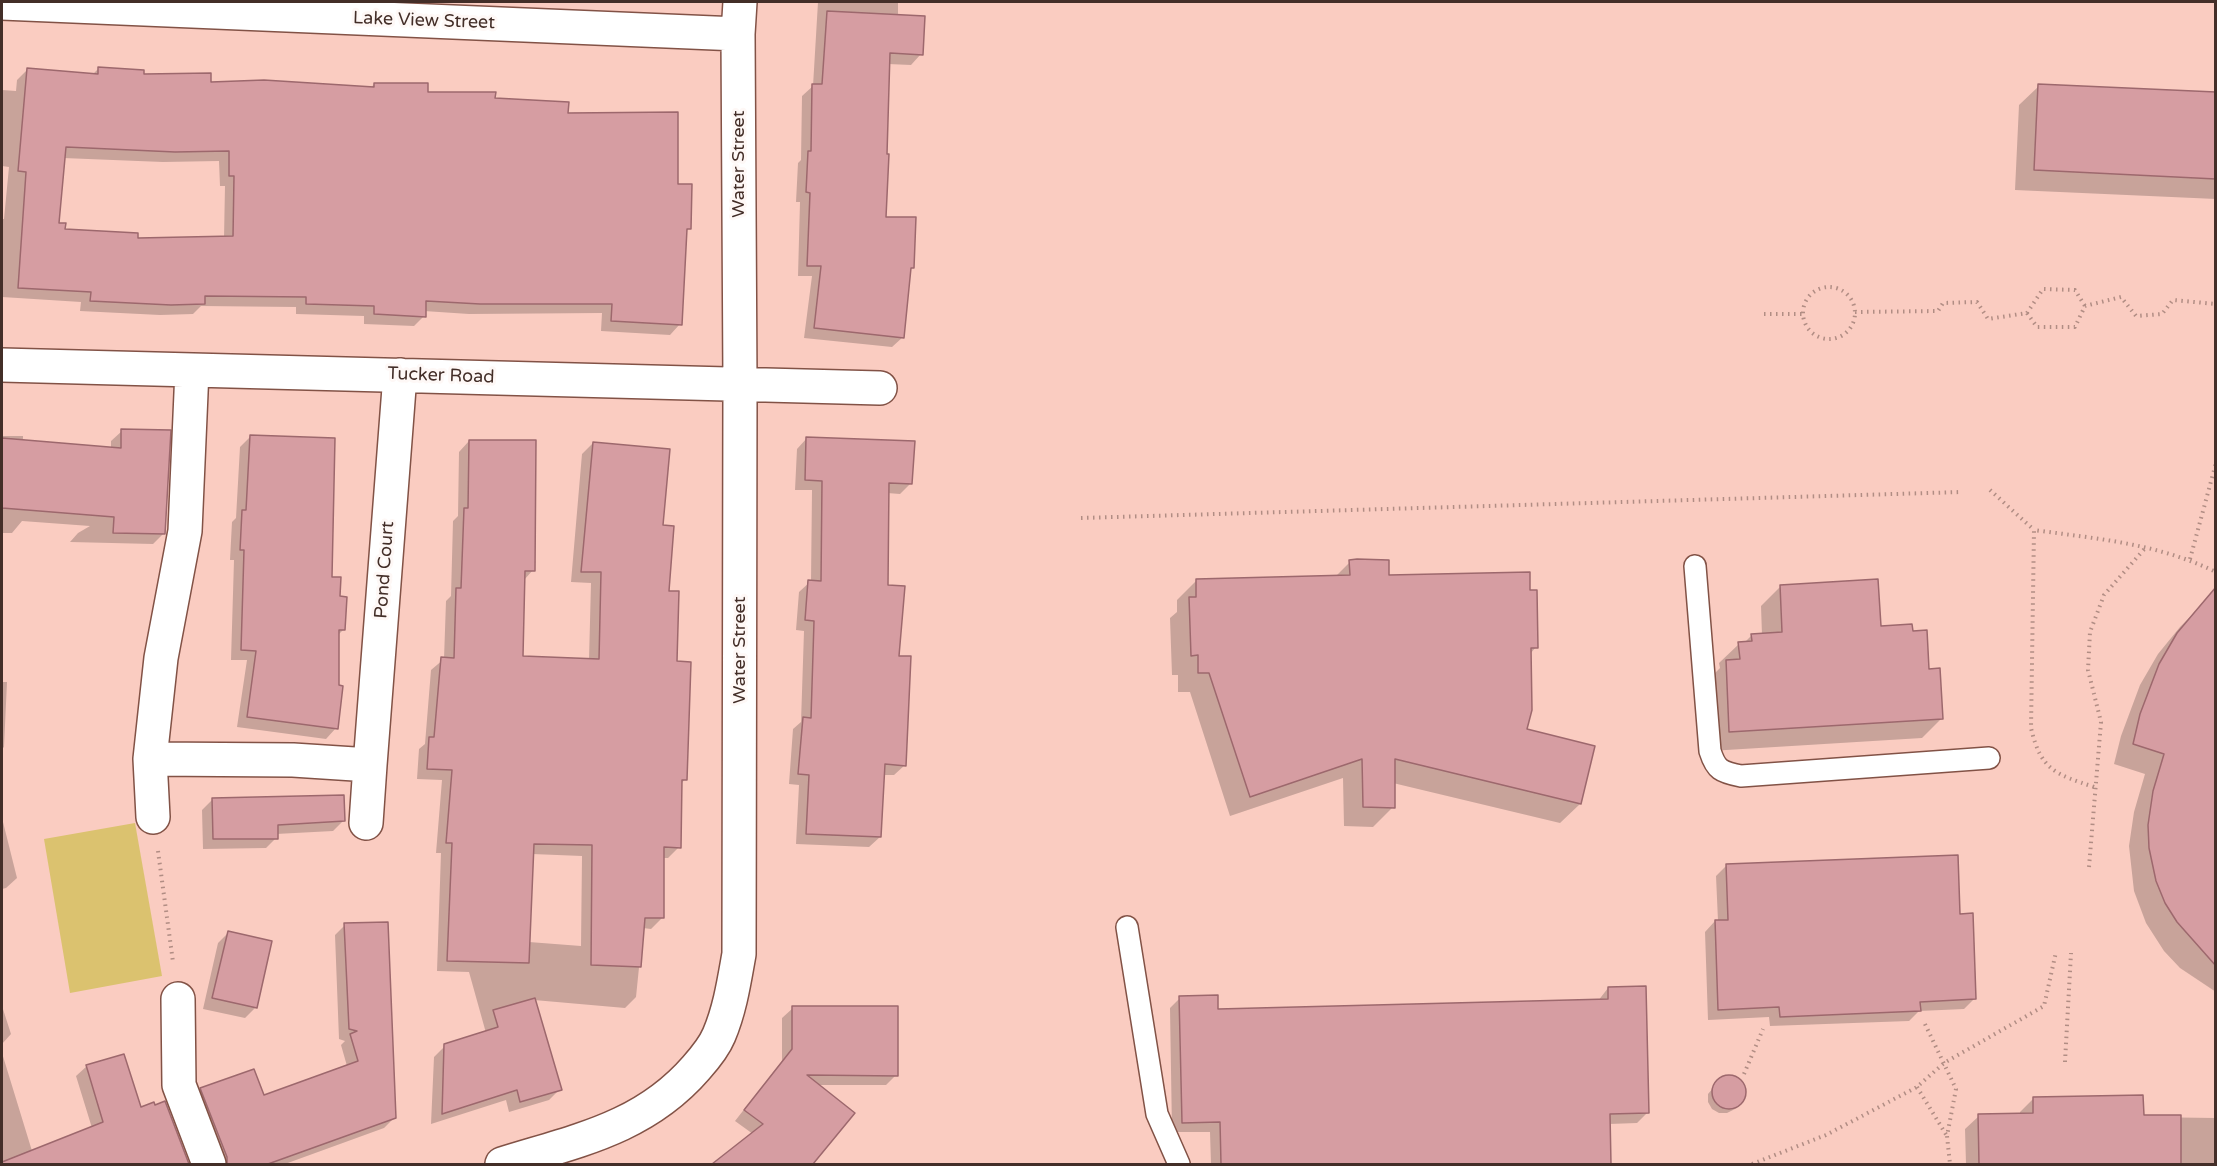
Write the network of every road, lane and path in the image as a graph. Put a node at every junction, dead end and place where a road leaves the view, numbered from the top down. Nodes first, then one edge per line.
1 (740, 2) edge
2 (2, 3) edge
3 (738, 34) junction
4 (2216, 304) edge
5 (2085, 306) junction
6 (1856, 312) junction
7 (2027, 313) junction
8 (1764, 314) dead end
9 (1803, 314) junction
10 (2, 365) edge
11 (192, 370) junction
12 (400, 375) junction
13 (740, 384) junction
14 (880, 388) dead end
15 (2216, 463) edge
16 (1990, 490) dead end
17 (1962, 492) dead end
18 (1081, 518) dead end
19 (2034, 530) junction
20 (2147, 546) junction
21 (2190, 559) junction
22 (1695, 566) dead end
23 (2216, 572) edge
24 (1989, 758) dead end
25 (150, 759) junction
26 (370, 765) junction
27 (2094, 787) junction
28 (153, 817) joint
29 (366, 822) dead end
30 (2089, 867) dead end
31 (1127, 927) dead end
32 (2056, 952) dead end
33 (2071, 953) dead end
34 (178, 999) joint
35 (1925, 1024) dead end
36 (1763, 1029) dead end
37 (2065, 1062) dead end
38 (1944, 1063) junction
39 (1744, 1074) dead end
40 (1917, 1087) junction
41 (1947, 1137) junction
42 (209, 1164) edge
43 (502, 1164) edge
44 (1179, 1164) edge
45 (1752, 1164) edge
46 (1950, 1164) edge

1 - 3 street, Water Street
2 - 3 street, Lake View Street
3 - 13 street, Water Street
4 - 5 path
5 - 7 path
5 - 7 path
6 - 7 path
6 - 9 path
6 - 9 path
8 - 9 path
10 - 11 street, Tucker Road
11 - 12 street, Tucker Road
11 - 25 street
12 - 13 street, Tucker Road
12 - 26 street, Pond Court
13 - 14 street, Tucker Road
13 - 43 street, Water Street
15 - 21 path
16 - 19 path
17 - 18 path
19 - 20 path
19 - 27 path
20 - 21 path
20 - 27 path
21 - 23 path
22 - 24 lane
25 - 26 street
25 - 28 street
26 - 29 street, Pond Court
27 - 30 path
28 - 34 path
31 - 44 lane
32 - 38 path
33 - 37 path
34 - 42 street
35 - 38 path
36 - 39 path
38 - 40 path
38 - 41 path
40 - 41 path
40 - 45 path
41 - 46 path

